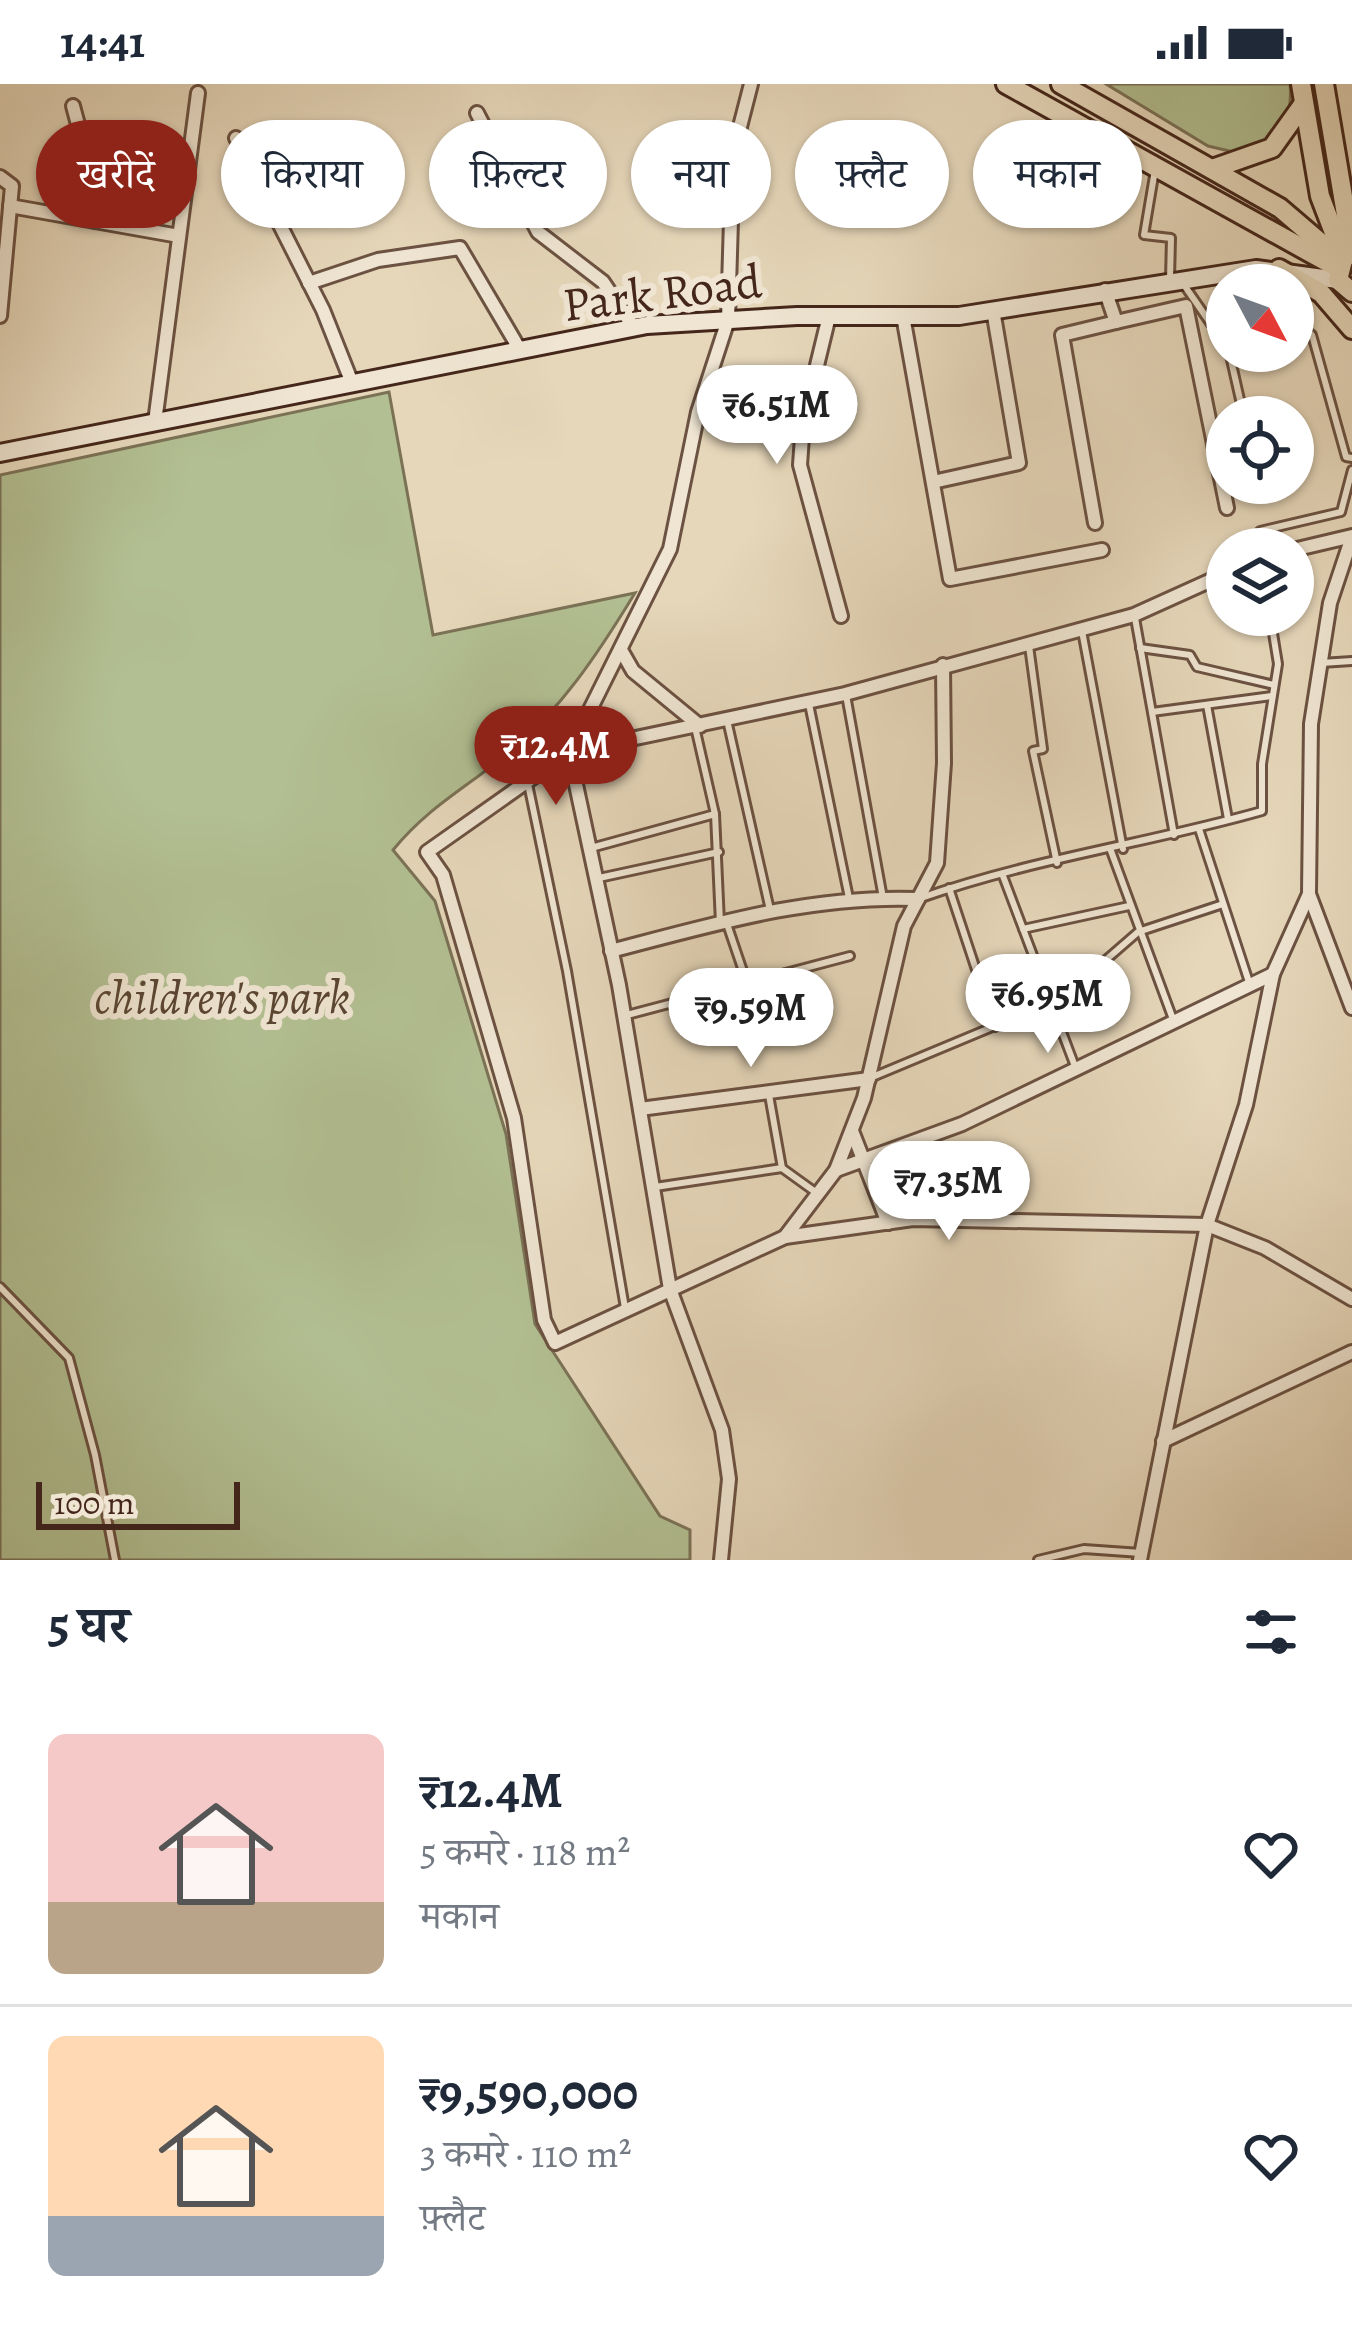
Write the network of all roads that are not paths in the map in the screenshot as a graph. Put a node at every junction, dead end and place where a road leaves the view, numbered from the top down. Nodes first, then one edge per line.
1 (751, 84) edge
2 (1006, 84) edge
3 (1061, 84) edge
4 (1301, 84) edge
5 (1324, 84) edge
6 (198, 92) dead end
7 (73, 106) dead end
8 (1302, 106) junction
9 (477, 113) dead end
10 (77, 120) edge
11 (1155, 168) junction
12 (1215, 168) junction
13 (0, 177) edge
14 (10, 206) junction
15 (36, 211) edge
16 (134, 228) edge
17 (281, 228) edge
18 (179, 236) junction
19 (1314, 271) edge
20 (1347, 272) edge
21 (1206, 276) edge
22 (1175, 279) junction
23 (309, 283) junction
24 (1314, 288) edge
25 (1105, 290) junction
26 (993, 310) junction
27 (0, 316) edge
28 (829, 316) junction
29 (903, 316) junction
30 (1206, 319) edge
31 (728, 320) junction
32 (1116, 322) junction
33 (634, 328) junction
34 (1352, 329) edge
35 (1314, 341) edge
36 (520, 350) junction
37 (352, 382) junction
38 (155, 422) junction
39 (0, 453) edge
40 (1352, 458) edge
41 (1352, 470) edge
42 (932, 482) junction
43 (1227, 508) dead end
44 (1095, 523) dead end
45 (1273, 528) edge
46 (1352, 536) edge
47 (1314, 545) edge
48 (1102, 550) dead end
49 (1206, 582) edge
50 (1134, 614) junction
51 (841, 616) dead end
52 (1081, 628) junction
53 (1273, 636) edge
54 (1028, 642) junction
55 (1140, 648) junction
56 (621, 650) junction
57 (1352, 661) edge
58 (1321, 663) junction
59 (943, 665) junction
60 (1274, 685) junction
61 (845, 694) junction
62 (1273, 696) junction
63 (809, 704) junction
64 (1207, 705) junction
65 (1152, 712) junction
66 (727, 720) junction
67 (698, 726) junction
68 (569, 752) junction
69 (527, 781) junction
70 (715, 814) junction
71 (1228, 821) junction
72 (1199, 829) junction
73 (1174, 836) junction
74 (590, 848) junction
75 (1124, 849) junction
76 (1111, 851) junction
77 (719, 852) junction
78 (1058, 863) junction
79 (1002, 874) junction
80 (596, 879) junction
81 (949, 888) junction
82 (1309, 893) junction
83 (849, 898) junction
84 (883, 898) junction
85 (918, 899) junction
86 (1223, 904) junction
87 (1129, 905) junction
88 (770, 910) junction
89 (723, 922) junction
90 (1023, 929) junction
91 (1138, 932) junction
92 (611, 951) junction
93 (850, 956) dead end
94 (1273, 974) junction
95 (747, 983) junction
96 (1250, 986) junction
97 (1051, 1003) junction
98 (1352, 1007) edge
99 (624, 1016) junction
100 (1174, 1022) junction
101 (994, 1027) junction
102 (1076, 1069) junction
103 (869, 1078) junction
104 (769, 1092) junction
105 (640, 1109) junction
106 (852, 1130) junction
107 (861, 1161) junction
108 (782, 1168) junction
109 (836, 1171) junction
110 (653, 1187) junction
111 (818, 1194) junction
112 (888, 1223) junction
113 (1207, 1225) junction
114 (785, 1237) junction
115 (0, 1287) edge
116 (670, 1289) junction
117 (1352, 1299) edge
118 (625, 1310) junction
119 (1352, 1352) edge
120 (1163, 1441) junction
121 (1141, 1557) edge
122 (115, 1560) edge
123 (721, 1560) edge
124 (1038, 1560) edge

1 - 31 street
2 - 11 main road
3 - 12 main road
4 - 8 main road
5 - 20 main road
6 - 18 street
7 - 10 street
8 - 12 main road
8 - 20 main road
9 - 33 street
11 - 20 main road
11 - 22 lane
12 - 20 main road
13 - 14 street
14 - 15 street
14 - 27 street
16 - 18 street
17 - 23 street
18 - 38 street
19 - 20 street, Park Road
21 - 22 street, Park Road
22 - 25 street, Park Road
22 - 30 lane
23 - 36 street
23 - 37 street
24 - 34 main road
25 - 26 street, Park Road
25 - 32 street
26 - 29 street, Park Road
26 - 42 street
28 - 29 street, Park Road
28 - 31 street, Park Road
28 - 51 street
29 - 42 street
31 - 33 street, Park Road
31 - 56 street
32 - 43 street
32 - 44 street
33 - 36 street, Park Road
35 - 40 lane
36 - 37 street, Park Road
37 - 38 street, Park Road
38 - 39 street, Park Road
41 - 45 lane
42 - 48 street
46 - 47 street
46 - 58 street
49 - 50 street
50 - 52 street
50 - 55 lane
52 - 54 street
52 - 75 lane
53 - 60 lane
54 - 59 street
54 - 78 lane
55 - 60 lane
55 - 65 lane
56 - 67 street
56 - 68 street
57 - 58 lane
58 - 82 street
59 - 61 street
59 - 85 street
60 - 62 lane
61 - 63 street
61 - 84 lane
62 - 64 lane
62 - 71 lane
63 - 66 street
63 - 83 lane
64 - 65 lane
64 - 71 lane
65 - 73 lane
66 - 67 street
66 - 88 lane
67 - 68 street
67 - 70 lane
68 - 69 street
68 - 74 street
69 - 118 lane
69 - 118 street
70 - 74 lane
70 - 77 lane
71 - 72 lane
72 - 73 lane
72 - 86 lane
73 - 75 lane
74 - 80 street
75 - 76 lane
76 - 78 lane
76 - 87 lane
77 - 80 lane
77 - 89 lane
78 - 79 lane
79 - 81 lane
79 - 90 lane
80 - 92 street
81 - 85 lane
81 - 101 lane
82 - 94 street
82 - 98 street
83 - 84 street
83 - 88 street
84 - 85 street
85 - 103 street
86 - 91 lane
86 - 96 lane
87 - 90 lane
87 - 91 lane
88 - 89 street
89 - 92 street
89 - 95 lane
90 - 97 lane
91 - 97 lane
91 - 100 lane
92 - 99 street
93 - 95 lane
94 - 96 street
94 - 113 street
95 - 99 lane
96 - 100 street
97 - 101 lane
97 - 102 lane
99 - 105 street
100 - 102 street
101 - 103 lane
102 - 107 street
103 - 104 street
103 - 106 street
104 - 105 street
104 - 108 lane
105 - 110 street
106 - 107 street
106 - 109 street
107 - 109 street
107 - 112 street
108 - 110 lane
108 - 111 lane
109 - 111 street
110 - 116 street
111 - 114 street
112 - 113 street
112 - 114 street
113 - 117 street
113 - 120 street
114 - 116 street
115 - 122 lane
116 - 118 street
116 - 123 street
119 - 120 street
120 - 121 street
121 - 124 lane

